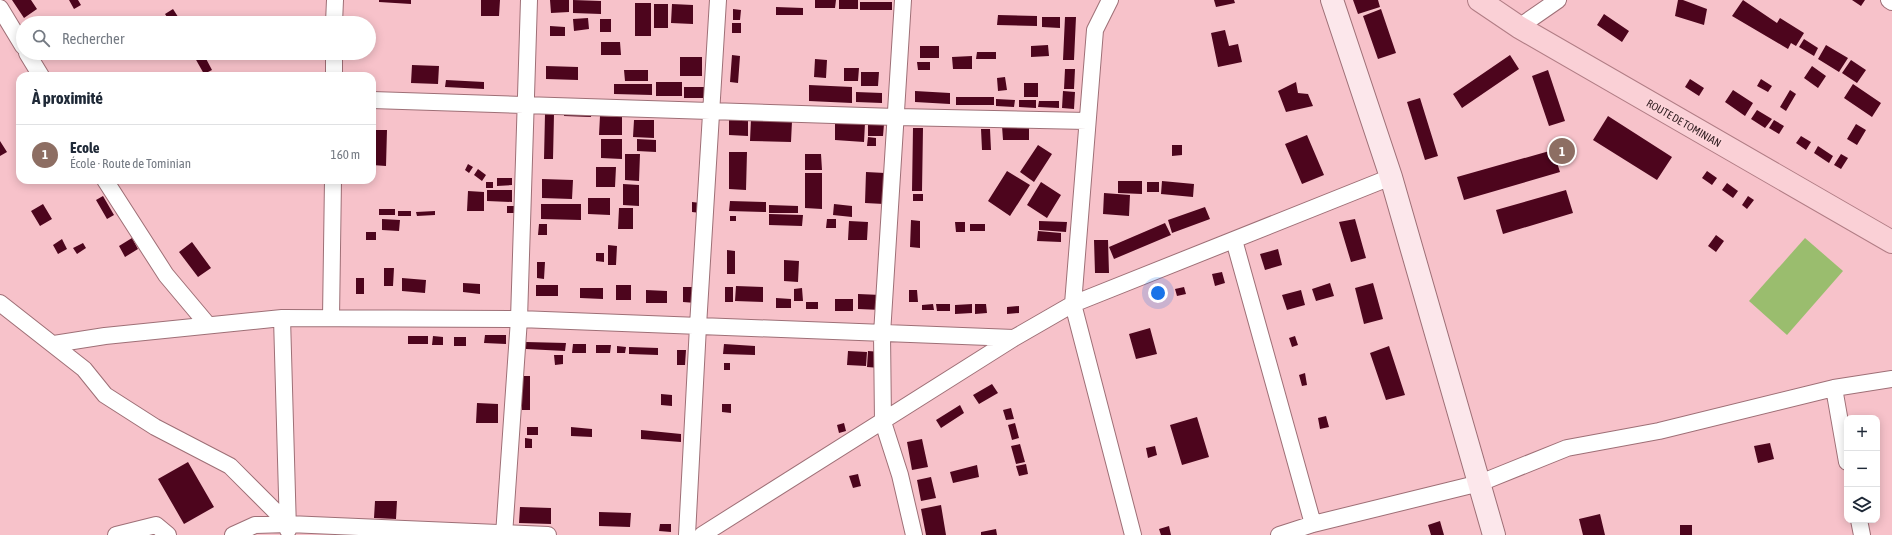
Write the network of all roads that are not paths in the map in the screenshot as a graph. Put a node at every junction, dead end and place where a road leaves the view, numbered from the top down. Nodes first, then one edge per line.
1 (335, 0) edge
2 (529, 0) edge
3 (718, 0) edge
4 (903, 0) edge
5 (1097, 0) edge
6 (1110, 0) edge
7 (1332, 0) edge
8 (1479, 0) edge
9 (1558, 0) edge
10 (1889, 0) edge
11 (1892, 2) edge
12 (0, 8) edge
13 (334, 16) edge
14 (1519, 27) junction
15 (1095, 30) junction
16 (16, 34) edge
17 (31, 60) edge
18 (334, 60) edge
19 (39, 72) edge
20 (334, 72) edge
21 (376, 100) edge
22 (526, 105) junction
23 (711, 110) junction
24 (896, 117) junction
25 (1087, 121) junction
26 (1391, 177) junction
27 (108, 184) edge
28 (333, 184) edge
29 (1234, 240) junction
30 (1892, 242) edge
31 (0, 303) edge
32 (1073, 304) junction
33 (282, 318) junction
34 (331, 318) junction
35 (519, 319) junction
36 (208, 326) junction
37 (698, 326) junction
38 (882, 334) junction
39 (1014, 338) junction
40 (54, 344) junction
41 (1892, 379) edge
42 (1834, 388) junction
43 (883, 422) junction
44 (1845, 451) edge
45 (1480, 483) junction
46 (1860, 523) edge
47 (1312, 524) junction
48 (288, 530) edge
49 (504, 534) edge
50 (116, 535) edge
51 (168, 535) edge
52 (233, 535) edge
53 (548, 535) edge
54 (687, 535) edge
55 (702, 535) edge
56 (914, 535) edge
57 (1133, 535) edge
58 (1279, 535) edge
59 (1494, 535) edge
60 (1862, 535) edge

1 - 13 street
2 - 22 street
3 - 23 street
4 - 24 street
5 - 15 street
6 - 15 street
7 - 26 street
8 - 14 main road, ROUTE DE TOMINIAN
9 - 14 street
10 - 11 street
12 - 16 street
14 - 30 main road, ROUTE DE TOMINIAN
15 - 25 street
17 - 19 street
18 - 20 street
21 - 22 street
22 - 23 street
22 - 35 street
23 - 24 street
23 - 37 street
24 - 25 street
24 - 38 street
25 - 32 street
26 - 29 street
26 - 45 street
27 - 36 street
28 - 34 street
29 - 32 street
29 - 47 street
31 - 40 street
32 - 39 street
32 - 57 street
33 - 34 street
33 - 36 street
33 - 48 street
34 - 35 street
35 - 37 street
35 - 49 street
36 - 40 street
37 - 38 street
37 - 54 street
38 - 39 street
38 - 43 street
39 - 43 street
40 - 48 street
41 - 42 street
42 - 44 street
42 - 45 street
43 - 55 street
43 - 56 street
45 - 47 street
45 - 59 street
46 - 60 street
47 - 58 street
48 - 49 street
48 - 52 street
49 - 53 street
50 - 51 street

